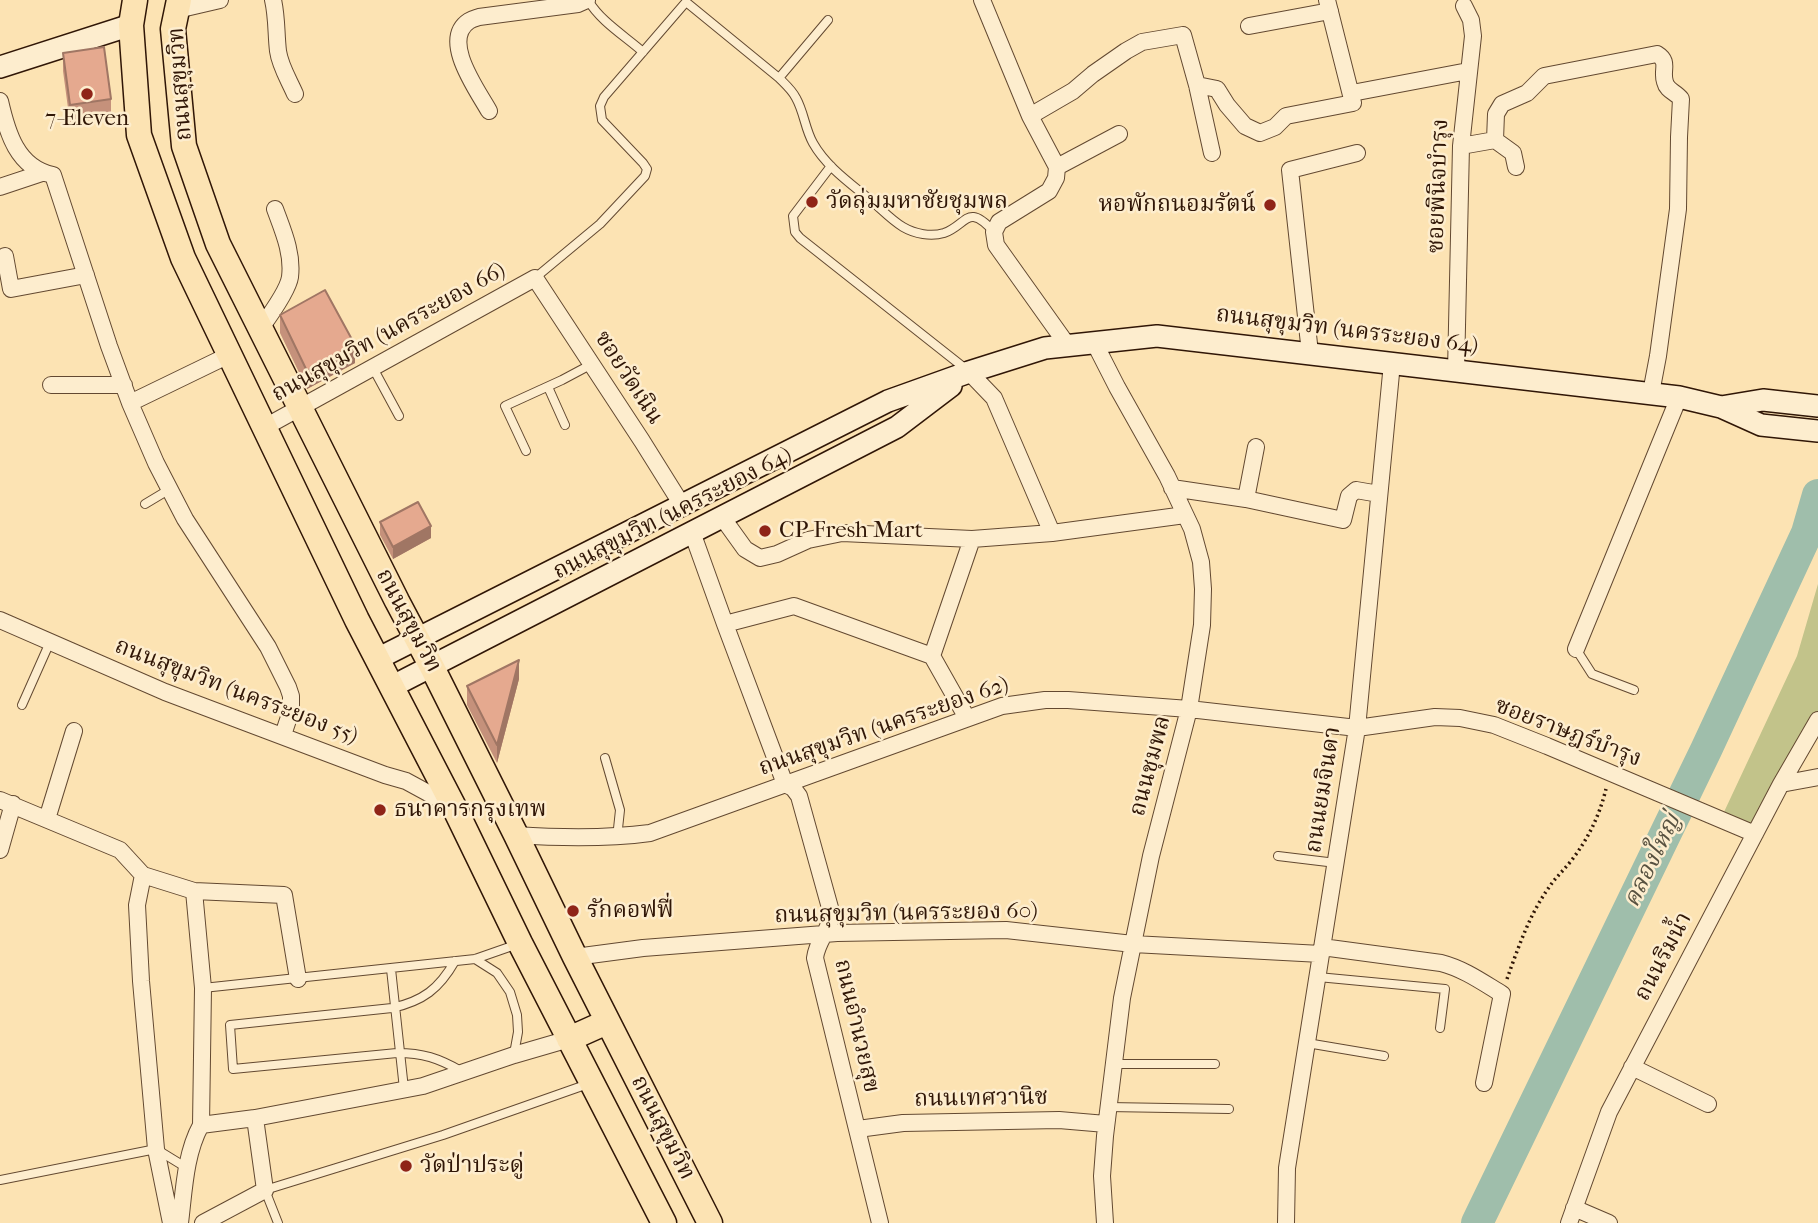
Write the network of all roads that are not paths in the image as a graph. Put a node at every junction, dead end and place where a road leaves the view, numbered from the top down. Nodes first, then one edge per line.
1 (135, 0) edge
2 (220, 0) edge
3 (273, 0) edge
4 (587, 0) edge
5 (982, 0) edge
6 (178, 5) edge
7 (1329, 6) edge
8 (1464, 6) dead end
9 (828, 20) dead end
10 (131, 25) junction
11 (1249, 26) dead end
12 (643, 52) junction
13 (0, 67) edge
14 (1468, 71) junction
15 (779, 78) junction
16 (1197, 85) junction
17 (1352, 93) junction
18 (295, 94) dead end
19 (0, 101) edge
20 (489, 111) dead end
21 (1030, 116) junction
22 (1119, 134) dead end
23 (1496, 141) junction
24 (1461, 146) junction
25 (1212, 153) dead end
26 (1357, 153) dead end
27 (831, 166) junction
28 (1057, 167) junction
29 (1516, 167) dead end
30 (41, 173) junction
31 (0, 187) edge
32 (275, 209) dead end
33 (994, 232) junction
34 (5, 257) dead end
35 (86, 275) junction
36 (535, 278) junction
37 (260, 329) junction
38 (1094, 342) junction
39 (1068, 346) junction
40 (1310, 354) junction
41 (229, 355) junction
42 (1392, 362) junction
43 (592, 364) junction
44 (373, 368) junction
45 (1456, 370) junction
46 (969, 372) junction
47 (51, 385) dead end
48 (124, 385) junction
49 (548, 387) junction
50 (1651, 394) junction
51 (1679, 397) junction
52 (130, 403) junction
53 (1818, 406) edge
54 (1721, 407) junction
55 (299, 408) junction
56 (399, 416) dead end
57 (565, 425) dead end
58 (265, 428) junction
59 (1818, 431) edge
60 (1256, 447) dead end
61 (526, 451) dead end
62 (1172, 488) junction
63 (170, 489) junction
64 (1379, 494) junction
65 (1246, 499) junction
66 (145, 504) dead end
67 (682, 505) junction
68 (1185, 515) junction
69 (722, 517) junction
70 (692, 532) junction
71 (1052, 533) junction
72 (972, 539) junction
73 (0, 620) edge
74 (725, 624) junction
75 (417, 639) junction
76 (50, 642) junction
77 (1576, 649) joint
78 (932, 656) junction
79 (377, 659) junction
80 (432, 667) junction
81 (391, 688) junction
82 (1634, 690) dead end
83 (22, 705) dead end
84 (1189, 709) junction
85 (967, 718) junction
86 (1357, 728) junction
87 (74, 731) dead end
88 (1815, 732) edge
89 (283, 735) junction
90 (605, 758) dead end
91 (1818, 777) edge
92 (785, 784) junction
93 (1781, 784) junction
94 (6, 802) edge
95 (454, 807) junction
96 (47, 819) junction
97 (1755, 834) junction
98 (516, 835) junction
99 (617, 838) junction
100 (0, 850) edge
101 (1278, 856) dead end
102 (1336, 863) junction
103 (143, 875) junction
104 (194, 891) junction
105 (823, 934) junction
106 (520, 943) junction
107 (1133, 944) junction
108 (1322, 951) junction
109 (575, 957) junction
110 (475, 959) junction
111 (455, 961) junction
112 (391, 969) junction
113 (1318, 977) junction
114 (298, 979) junction
115 (203, 989) junction
116 (607, 1022) junction
117 (1440, 1028) dead end
118 (569, 1039) junction
119 (1307, 1043) junction
120 (514, 1055) junction
121 (1384, 1056) dead end
122 (1113, 1064) junction
123 (1216, 1065) dead end
124 (1632, 1067) junction
125 (464, 1072) junction
126 (592, 1083) junction
127 (1484, 1083) dead end
128 (404, 1089) junction
129 (1707, 1104) dead end
130 (1229, 1109) dead end
131 (1107, 1115) junction
132 (255, 1118) junction
133 (201, 1125) junction
134 (858, 1129) junction
135 (156, 1149) junction
136 (187, 1168) junction
137 (0, 1180) edge
138 (265, 1190) junction
139 (1571, 1216) edge
140 (171, 1223) edge
141 (180, 1223) edge
142 (203, 1223) edge
143 (278, 1223) edge
144 (664, 1223) edge
145 (710, 1223) edge
146 (880, 1223) edge
147 (1105, 1223) edge
148 (1286, 1223) edge
149 (1609, 1223) edge

1 - 10 main road, ถนนสุขุมวิท
2 - 6 street
3 - 18 street
4 - 12 lane
4 - 20 street
5 - 21 street
6 - 37 main road, ถนนสุขุมวิท
7 - 11 street
7 - 17 street
8 - 14 street, ซอยพินิจบำรุง
9 - 15 lane
10 - 13 street
10 - 41 main road, ถนนสุขุมวิท
12 - 15 lane
12 - 36 lane
14 - 17 street
14 - 24 street, ซอยพินิจบำรุง
15 - 27 lane
16 - 17 street
16 - 21 street
16 - 25 street
19 - 30 street
21 - 28 street
22 - 28 street
23 - 24 street
23 - 29 street
23 - 50 street
24 - 45 street, ซอยพินิจบำรุง
26 - 40 street
27 - 33 lane
27 - 46 lane
28 - 33 street
30 - 31 street
30 - 35 street
32 - 37 street
33 - 39 street
34 - 35 street
35 - 48 street
36 - 43 street, ซอยวัดเนิน
36 - 44 street, ถนนสุขุมวิท (นครระยอง 66)
37 - 55 main road, ถนนสุขุมวิท
38 - 39 street, ถนนสุขุมวิท (นครระยอง 64)
38 - 40 street, ถนนสุขุมวิท (นครระยอง 64)
38 - 62 street, ถนนชุมพล
39 - 46 street, ถนนสุขุมวิท (นครระยอง 64)
40 - 42 street, ถนนสุขุมวิท (นครระยอง 64)
41 - 52 street
41 - 58 main road, ถนนสุขุมวิท
42 - 45 street, ถนนสุขุมวิท (นครระยอง 64)
42 - 64 street, ถนนยมจินดา
43 - 49 lane
43 - 67 street, ซอยวัดเนิน
44 - 55 street, ถนนสุขุมวิท (นครระยอง 66)
44 - 56 lane
45 - 50 street, ถนนสุขุมวิท (นครระยอง 64)
46 - 67 street, ถนนสุขุมวิท (นครระยอง 64)
46 - 69 street, ถนนสุขุมวิท (นครระยอง 64)
46 - 71 street
47 - 48 street
48 - 52 street
49 - 57 lane
49 - 61 lane
50 - 51 street, ถนนสุขุมวิท (นครระยอง 64)
51 - 54 street, ถนนสุขุมวิท (นครระยอง 64)
51 - 77 street
52 - 63 street
53 - 54 street, ถนนสุขุมวิท (นครระยอง 64)
54 - 59 street, ถนนสุขุมวิท (นครระยอง 64)
55 - 58 street, ถนนสุขุมวิท (นครระยอง 66)
55 - 75 main road, ถนนสุขุมวิท
58 - 79 main road, ถนนสุขุมวิท
60 - 65 street
62 - 65 street
62 - 68 street, ถนนชุมพล
63 - 66 lane
63 - 89 street
64 - 65 street
64 - 86 street, ถนนยมจินดา
67 - 75 street, ถนนสุขุมวิท (นครระยอง 64)
68 - 71 street
68 - 84 street, ถนนชุมพล
69 - 70 street, ถนนสุขุมวิท (นครระยอง 64)
69 - 72 street
70 - 74 street, ถนนอำนวยสุข
70 - 80 street, ถนนสุขุมวิท (นครระยอง 64)
71 - 72 street
72 - 78 street
73 - 76 street, ถนนสุขุมวิท (นครระยอง 55)
74 - 78 street
74 - 92 street, ถนนอำนวยสุข
75 - 79 street, ถนนสุขุมวิท (นครระยอง 64)
75 - 80 main road, ถนนสุขุมวิท
76 - 83 lane
76 - 89 street, ถนนสุขุมวิท (นครระยอง 55)
77 - 82 lane
78 - 85 street
79 - 81 main road, ถนนสุขุมวิท
80 - 81 street, ถนนสุขุมวิท (นครระยอง 64)
80 - 98 main road, ถนนสุขุมวิท
81 - 95 main road, ถนนสุขุมวิท
84 - 85 street, ถนนสุขุมวิท (นครระยอง 62)
84 - 86 street, ถนนสุขุมวิท (นครระยอง 62)
84 - 107 street, ถนนชุมพล
85 - 92 street, ถนนสุขุมวิท (นครระยอง 62)
86 - 97 street, ซอยราษฎร์บำรุง
86 - 102 street, ถนนยมจินดา
87 - 96 street
88 - 93 street, ถนนริมน้ำ
89 - 95 street, ถนนสุขุมวิท (นครระยอง 55)
90 - 99 lane
91 - 93 street
92 - 99 street, ถนนสุขุมวิท (นครระยอง 62)
92 - 105 street, ถนนอำนวยสุข
93 - 97 street, ถนนริมน้ำ
94 - 96 street
94 - 100 street
95 - 106 main road, ถนนสุขุมวิท
96 - 103 street
97 - 124 street, ถนนริมน้ำ
98 - 99 street, ถนนสุขุมวิท (นครระยอง 62)
98 - 109 main road, ถนนสุขุมวิท
101 - 102 lane
102 - 108 street, ถนนยมจินดา
103 - 104 street
103 - 135 street
104 - 114 street
104 - 115 street
105 - 107 street, ถนนสุขุมวิท (นครระยอง 60)
105 - 109 street, ถนนสุขุมวิท (นครระยอง 60)
105 - 134 street, ถนนอำนวยสุข
106 - 110 lane
106 - 118 main road, ถนนสุขุมวิท
107 - 108 street, ถนนสุขุมวิท (นครระยอง 60)
107 - 122 street, ถนนชุมพล
108 - 113 street, ถนนยมจินดา
108 - 127 street, ถนนสุขุมวิท (นครระยอง 60)
109 - 116 main road, ถนนสุขุมวิท
110 - 111 lane
110 - 120 lane
111 - 112 lane
111 - 125 lane
112 - 114 lane
112 - 128 lane
113 - 117 lane
113 - 119 street, ถนนยมจินดา
114 - 115 lane
115 - 133 street
116 - 118 main road
116 - 145 main road, ถนนสุขุมวิท
118 - 120 street
118 - 126 main road, ถนนสุขุมวิท
119 - 121 lane
119 - 148 street, ถนนยมจินดา
120 - 125 street
122 - 123 lane
122 - 131 street, ถนนชุมพล
124 - 129 street
124 - 139 street, ถนนริมน้ำ
125 - 128 street
126 - 138 lane
126 - 144 main road, ถนนสุขุมวิท
128 - 132 street
130 - 131 lane
131 - 134 street, ถนนเทศวานิช
131 - 147 street, ถนนชุมพล
132 - 133 street
132 - 138 street
133 - 136 street
134 - 146 street, ถนนอำนวยสุข
135 - 136 lane
135 - 137 lane
135 - 140 street
136 - 141 street
138 - 142 street
138 - 143 lane
139 - 149 street

